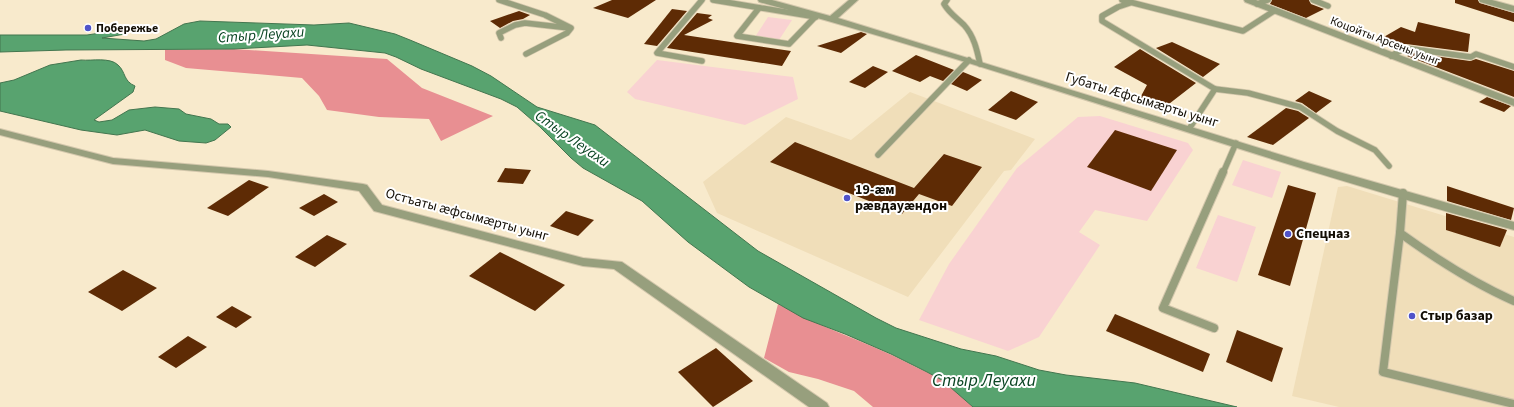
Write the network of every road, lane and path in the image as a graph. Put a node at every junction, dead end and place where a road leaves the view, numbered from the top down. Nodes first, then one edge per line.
1 (499, 0) edge
2 (702, 0) edge
3 (713, 0) edge
4 (854, 0) edge
5 (947, 0) edge
6 (1122, 0) edge
7 (1248, 0) edge
8 (1268, 0) edge
9 (1313, 0) edge
10 (1483, 0) edge
11 (1130, 3) junction
12 (761, 4) edge
13 (1257, 4) junction
14 (1328, 6) dead end
15 (1514, 9) edge
16 (1274, 11) junction
17 (815, 17) junction
18 (835, 20) junction
19 (571, 28) junction
20 (501, 38) dead end
21 (526, 54) dead end
22 (1391, 56) junction
23 (702, 60) dead end
24 (969, 60) junction
25 (980, 64) junction
26 (1514, 67) edge
27 (1215, 89) junction
28 (1514, 103) edge
29 (1189, 129) junction
30 (0, 132) edge
31 (1236, 144) junction
32 (878, 154) dead end
33 (1389, 166) dead end
34 (1403, 193) junction
35 (1514, 226) edge
36 (1400, 233) junction
37 (1514, 302) edge
38 (1214, 328) dead end
39 (1514, 404) edge
40 (822, 407) edge

1 - 19 lane
2 - 23 lane
3 - 12 lane
4 - 18 street
5 - 25 lane
6 - 11 lane
7 - 13 street, Коцойты Арсены уынг
8 - 13 lane
9 - 14 lane
10 - 15 street
11 - 16 lane
11 - 27 lane
12 - 17 lane
12 - 17 lane
12 - 18 street, Губаты Æфсымæрты уынг
13 - 16 street, Коцойты Арсены уынг
16 - 22 street, Коцойты Арсены уынг
17 - 18 lane
18 - 24 street, Губаты Æфсымæрты уынг
19 - 20 lane
19 - 21 lane
22 - 26 lane
22 - 28 street, Коцойты Арсены уынг
24 - 25 street, Губаты Æфсымæрты уынг
24 - 32 lane
25 - 29 street, Губаты Æфсымæрты уынг
27 - 29 lane
27 - 33 lane
29 - 31 street, Губаты Æфсымæрты уынг
30 - 40 street, Остъаты æфсымæрты уынг
31 - 34 street, Губаты Æфсымæрты уынг
31 - 38 lane
34 - 35 street, Губаты Æфсымæрты уынг
34 - 36 lane
36 - 37 lane
36 - 39 lane

